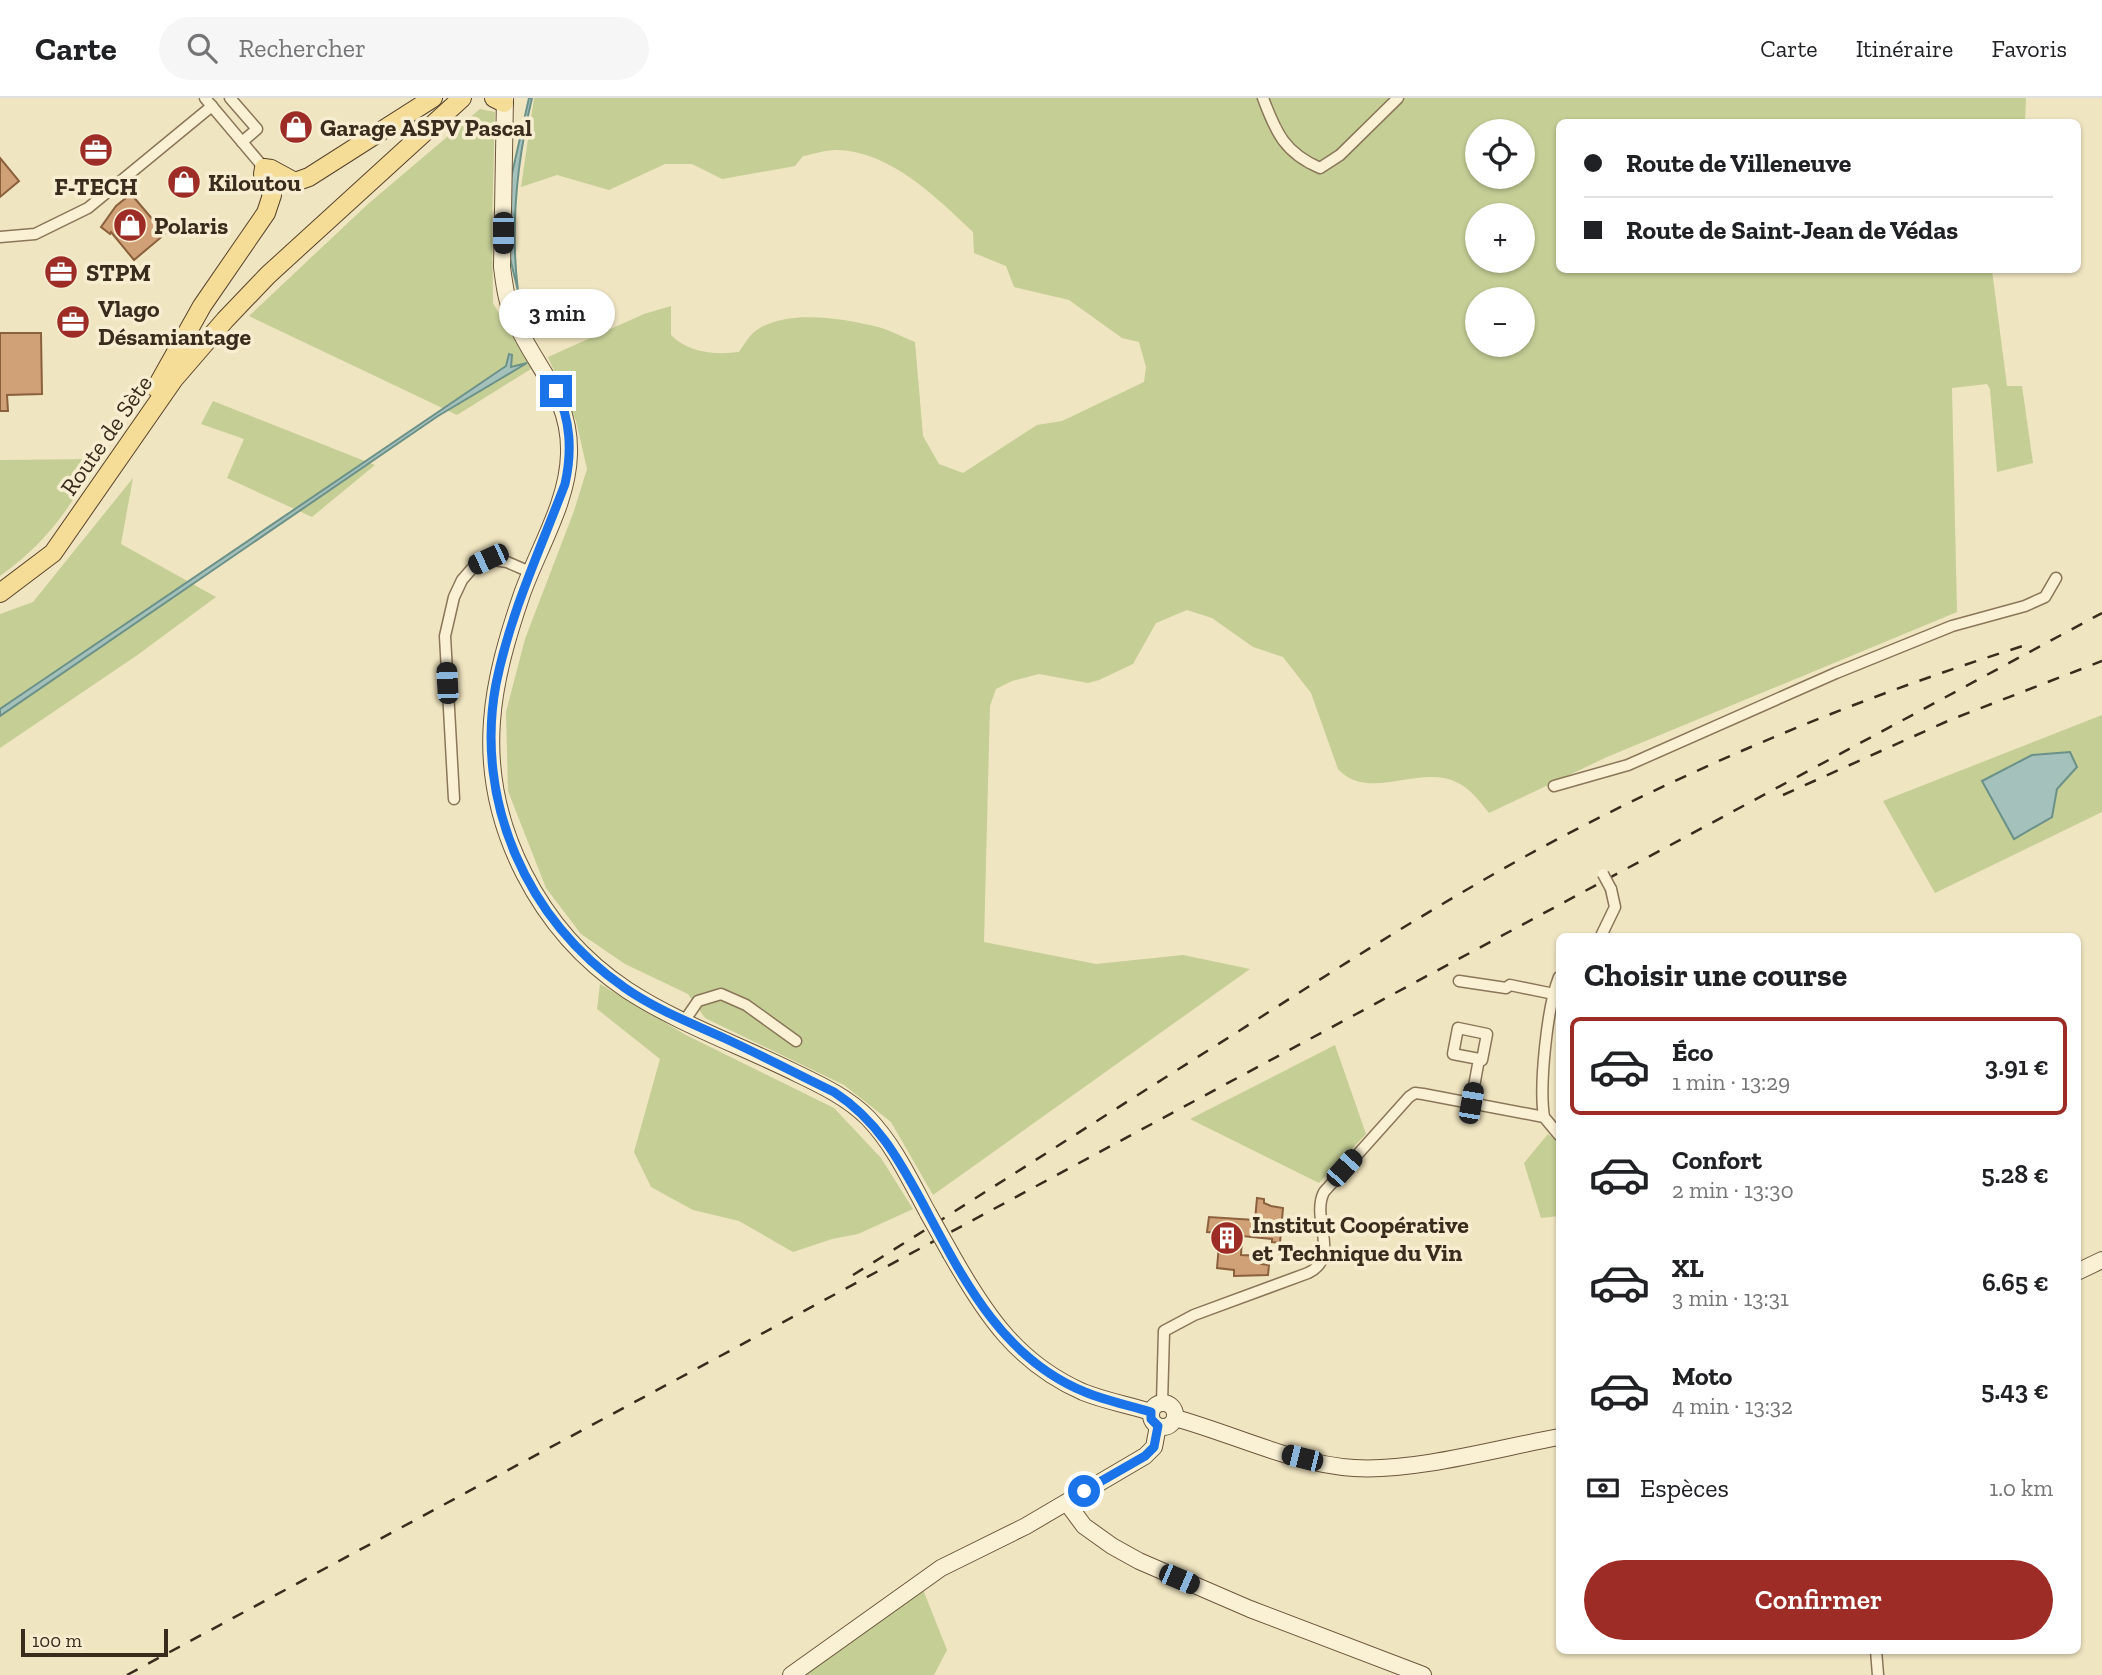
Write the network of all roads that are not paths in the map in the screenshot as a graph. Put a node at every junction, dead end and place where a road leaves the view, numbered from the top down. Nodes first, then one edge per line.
1 (230, 98) edge
2 (433, 98) edge
3 (462, 98) edge
4 (1263, 98) edge
5 (1398, 98) edge
6 (501, 100) edge
7 (209, 102) edge
8 (242, 142) junction
9 (264, 168) junction
10 (0, 237) edge
11 (141, 426) junction
12 (530, 572) junction
13 (2056, 578) dead end
14 (0, 593) edge
15 (1554, 786) dead end
16 (454, 799) dead end
17 (1603, 874) dead end
18 (1602, 933) edge
19 (1459, 981) dead end
20 (1556, 988) edge
21 (1554, 995) junction
22 (685, 1020) junction
23 (796, 1041) dead end
24 (1479, 1059) dead end
25 (1471, 1103) junction
26 (1544, 1117) junction
27 (1556, 1131) edge
28 (2102, 1260) edge
29 (2081, 1270) edge
30 (1157, 1413) junction
31 (1556, 1438) edge
32 (1067, 1503) junction
33 (1876, 1654) edge
34 (792, 1675) edge
35 (1423, 1675) edge
36 (1878, 1675) edge

1 - 8 street
2 - 9 main road
3 - 11 main road, Route de Sète
4 - 5 street
6 - 12 street
7 - 8 street
7 - 10 street
8 - 9 street
9 - 11 main road
11 - 14 main road, Route de Sète
12 - 16 street
12 - 22 street
13 - 15 street
17 - 18 street, bridge
19 - 21 street
20 - 21 street
21 - 26 street
22 - 23 street
22 - 30 street, bridge
24 - 25 street
25 - 26 street
25 - 30 street
26 - 27 street
28 - 29 street
30 - 31 street
30 - 32 street
32 - 34 street
32 - 35 street
33 - 36 street

